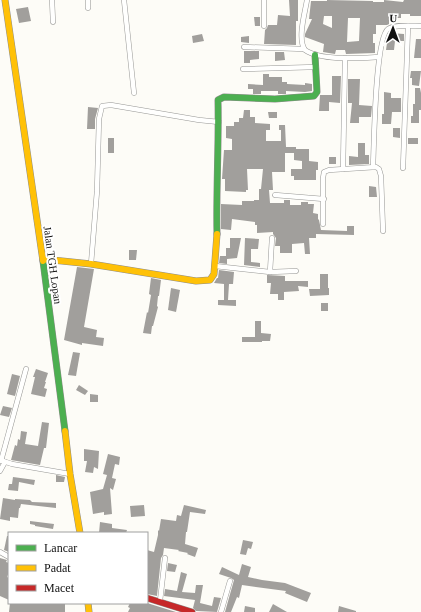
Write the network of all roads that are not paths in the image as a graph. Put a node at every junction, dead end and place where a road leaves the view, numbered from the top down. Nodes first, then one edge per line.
1 (5, 0) edge
2 (52, 0) edge
3 (88, 0) edge
4 (124, 0) edge
5 (264, 0) edge
6 (307, 0) edge
7 (88, 8) dead end
8 (53, 22) dead end
9 (264, 26) dead end
10 (408, 26) junction
11 (421, 26) edge
12 (244, 47) dead end
13 (304, 49) junction
14 (315, 54) junction
15 (379, 57) junction
16 (345, 58) junction
17 (316, 67) junction
18 (243, 69) dead end
19 (134, 93) dead end
20 (219, 122) junction
21 (373, 167) junction
22 (402, 168) dead end
23 (343, 169) junction
24 (275, 195) dead end
25 (324, 199) junction
26 (323, 224) dead end
27 (383, 231) dead end
28 (272, 238) dead end
29 (43, 259) junction
30 (91, 264) junction
31 (215, 266) junction
32 (270, 272) junction
33 (296, 272) dead end
34 (26, 369) dead end
35 (2, 461) edge
36 (0, 471) edge
37 (70, 474) junction
38 (80, 532) edge
39 (165, 558) dead end
40 (230, 581) dead end
41 (148, 598) edge
42 (160, 601) junction
43 (189, 612) edge
44 (221, 612) edge

1 - 29 main road, Jalan TGH Lopan
2 - 8 street
3 - 7 street
4 - 19 street
5 - 9 street
6 - 13 street
10 - 11 street
10 - 15 street
10 - 22 street
12 - 13 street
13 - 14 street
14 - 16 street
14 - 17 main road
15 - 16 street
15 - 21 street
16 - 23 street
17 - 18 street
17 - 20 main road
20 - 30 street
20 - 31 main road
21 - 23 street
21 - 27 street
23 - 25 street
24 - 25 street
25 - 26 street
28 - 32 street
29 - 30 main road
29 - 37 main road, Jalan TGH Lopan
30 - 31 main road
31 - 32 street
32 - 33 street
34 - 35 street
35 - 36 street
35 - 37 street
37 - 38 main road, Jalan TGH Lopan
39 - 42 street
40 - 44 street
41 - 42 main road
42 - 43 main road

